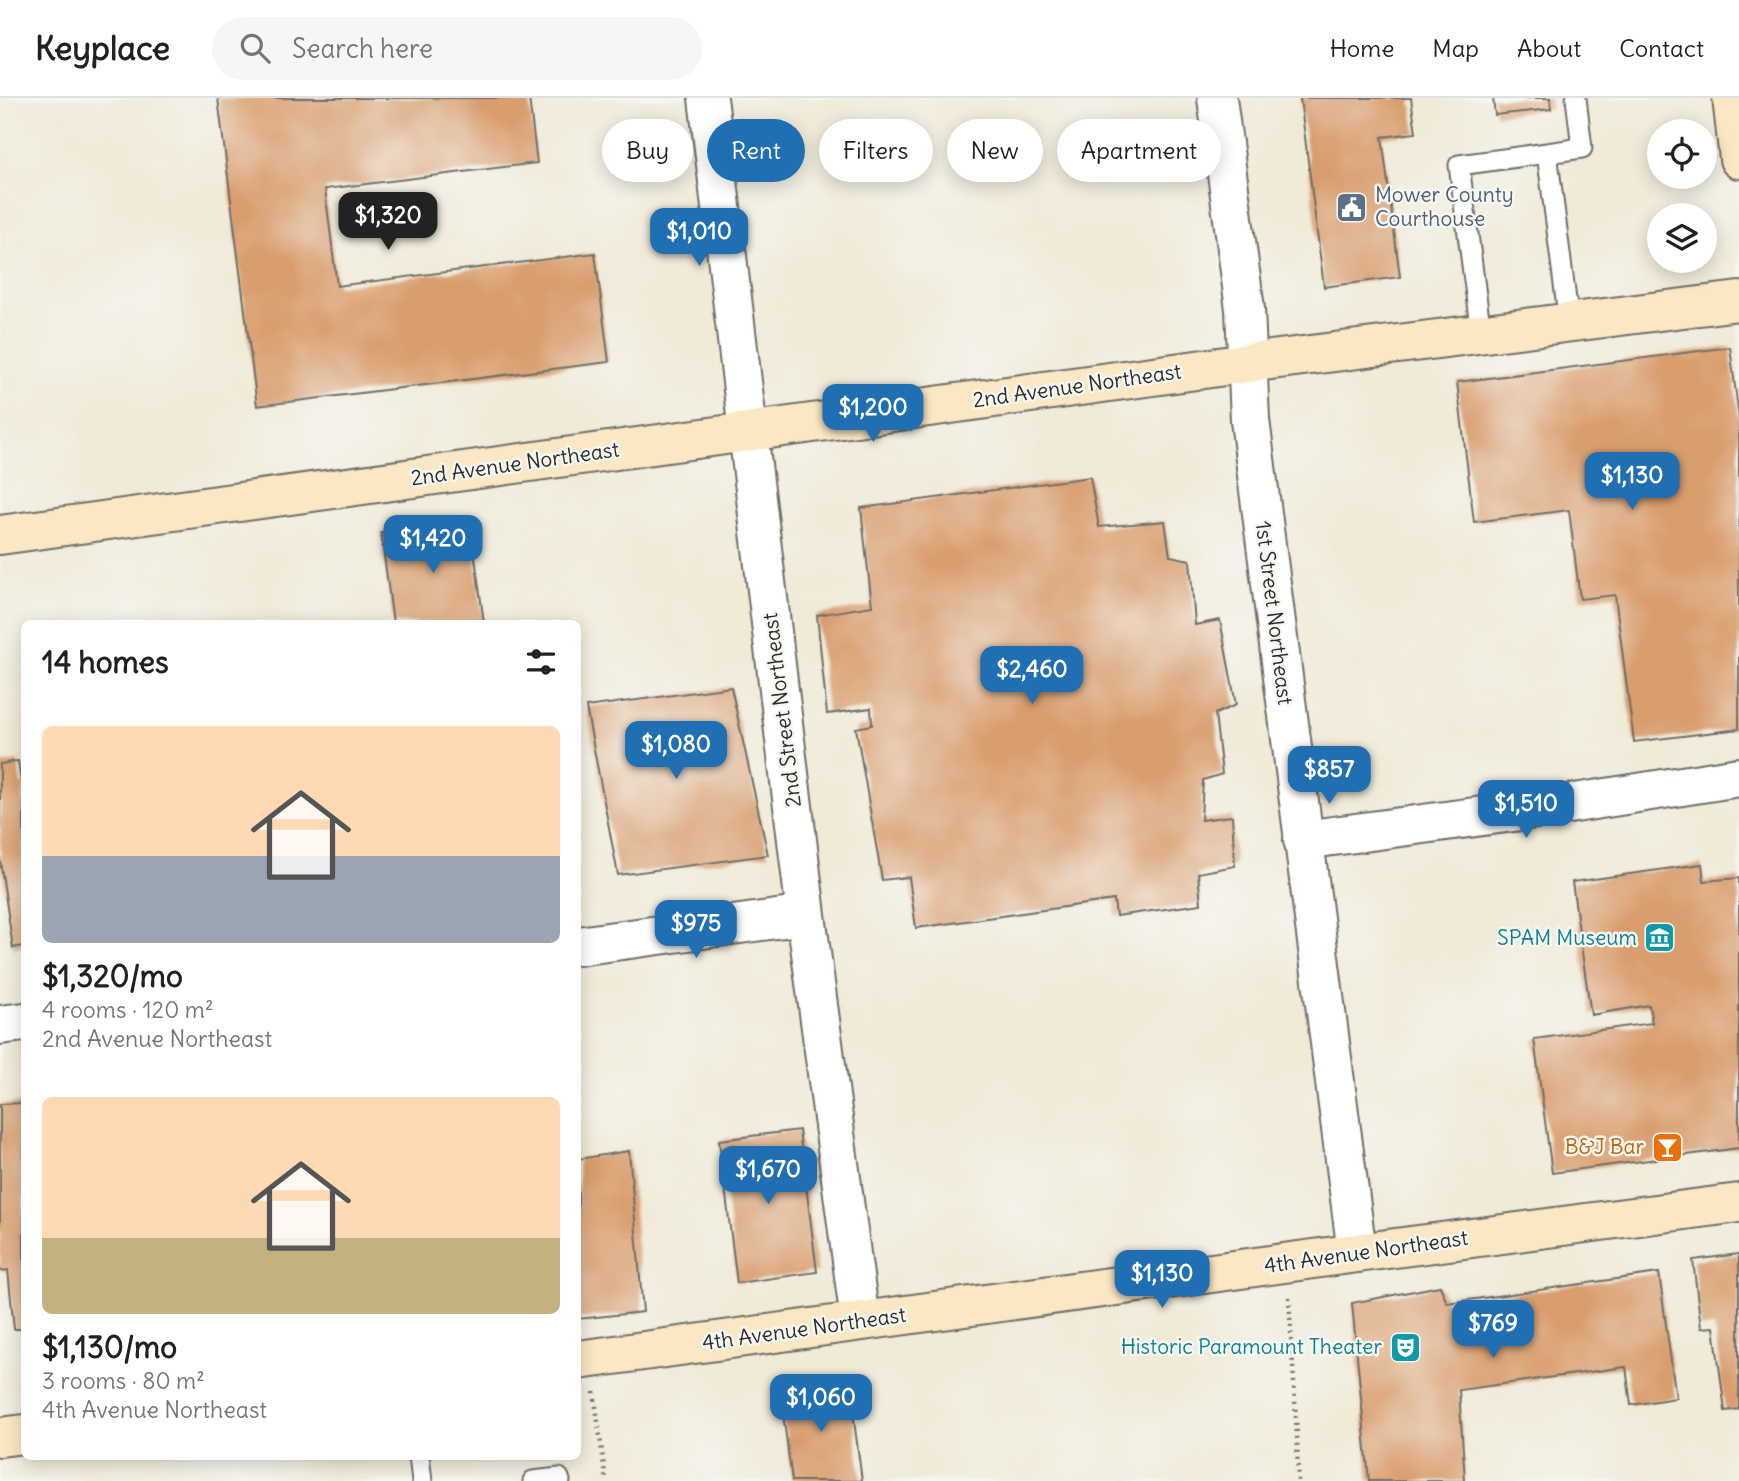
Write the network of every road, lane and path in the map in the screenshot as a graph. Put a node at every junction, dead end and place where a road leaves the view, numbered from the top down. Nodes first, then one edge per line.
1 (708, 98) edge
2 (1217, 98) edge
3 (1576, 98) edge
4 (1732, 98) edge
5 (1547, 153) junction
6 (1739, 159) edge
7 (1739, 301) edge
8 (1569, 323) junction
9 (1480, 334) junction
10 (1247, 363) junction
11 (749, 431) junction
12 (0, 535) edge
13 (1739, 777) edge
14 (1303, 840) junction
15 (806, 915) junction
16 (581, 946) edge
17 (21, 1022) edge
18 (0, 1025) edge
19 (1739, 1203) edge
20 (1357, 1253) junction
21 (1286, 1263) junction
22 (860, 1321) junction
23 (583, 1359) edge
24 (21, 1434) edge
25 (0, 1437) edge
26 (419, 1460) edge
27 (422, 1481) edge
28 (533, 1481) edge
29 (560, 1481) edge
30 (606, 1481) edge
31 (1298, 1481) edge

1 - 11 street, 2nd Street Northeast
2 - 10 street, 1st Street Northeast
3 - 5 lane
4 - 6 street
5 - 8 lane
5 - 9 lane
7 - 8 street, 2nd Avenue Northeast
8 - 9 street, 2nd Avenue Northeast
9 - 10 street, 2nd Avenue Northeast
10 - 11 street, 2nd Avenue Northeast
10 - 14 street, 1st Street Northeast
11 - 12 street, 2nd Avenue Northeast
11 - 15 street, 2nd Street Northeast
13 - 14 street
14 - 20 street, 1st Street Northeast
15 - 16 street
15 - 22 street, 2nd Street Northeast
17 - 18 street
19 - 20 street, 4th Avenue Northeast
20 - 21 street, 4th Avenue Northeast
21 - 22 street, 4th Avenue Northeast
21 - 31 path
22 - 23 street, 4th Avenue Northeast
23 - 30 path
24 - 25 street
26 - 27 lane
28 - 29 lane

